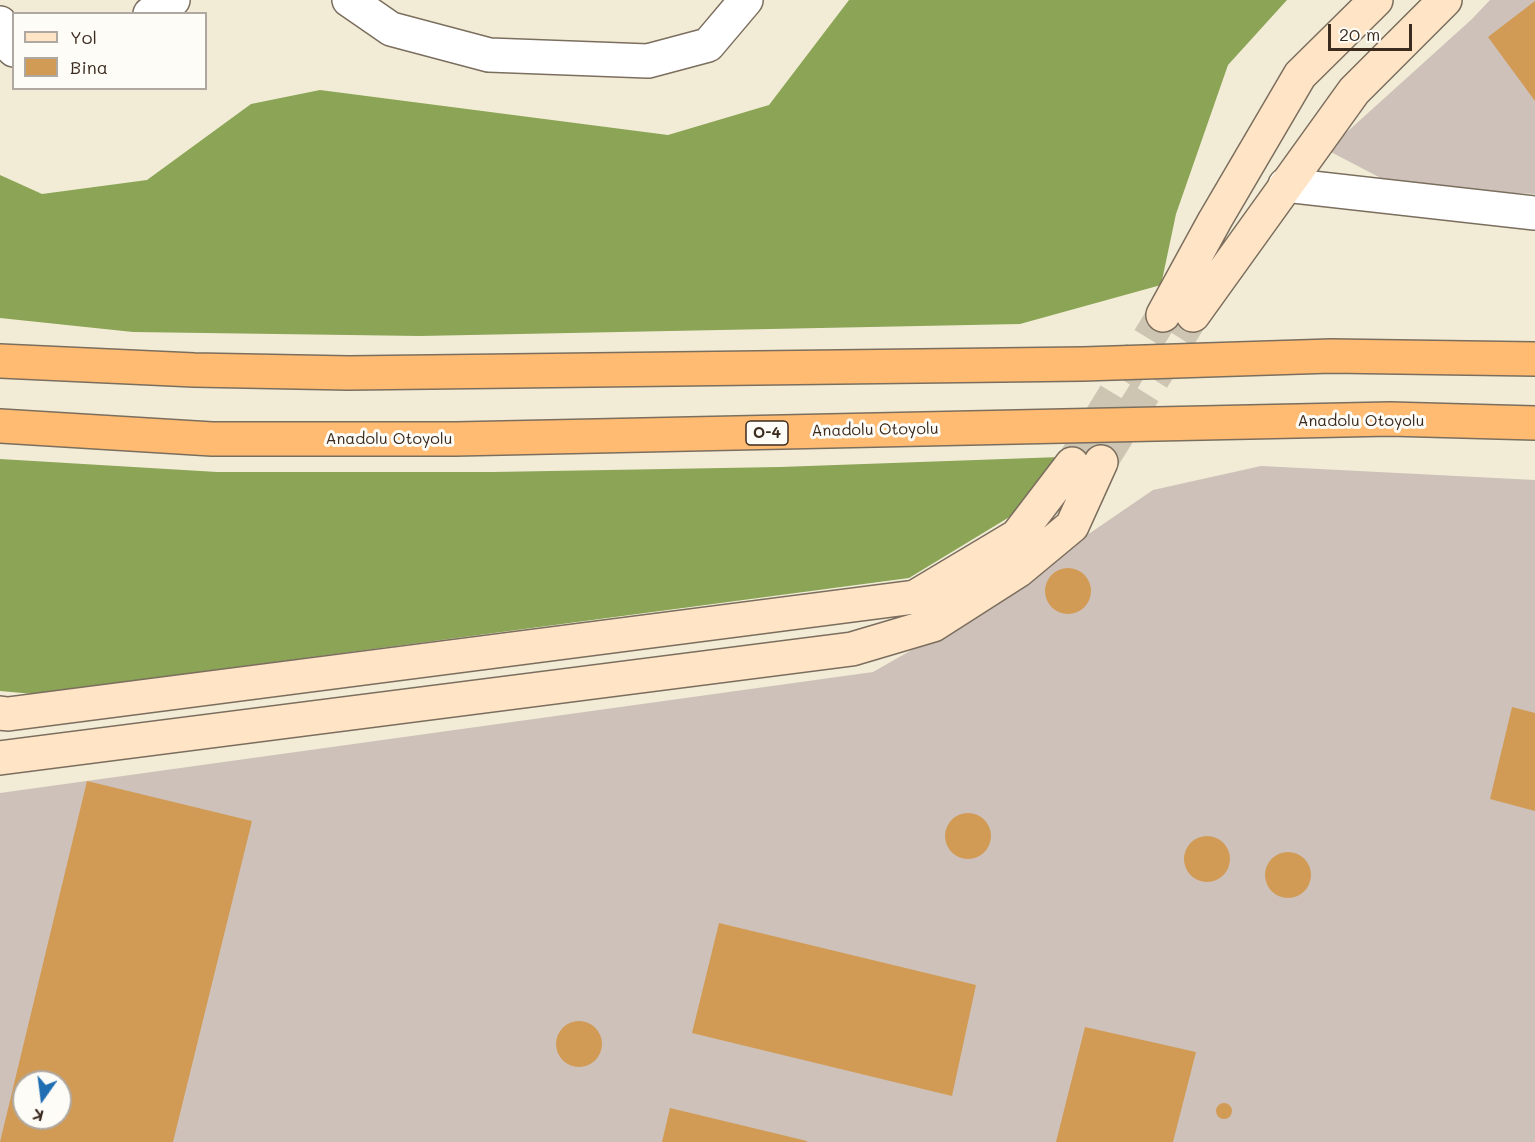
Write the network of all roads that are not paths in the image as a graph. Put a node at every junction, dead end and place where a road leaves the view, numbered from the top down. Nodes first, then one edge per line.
1 (173, 0) edge
2 (349, 0) edge
3 (746, 0) edge
4 (1376, 0) edge
5 (1445, 0) edge
6 (153, 12) edge
7 (0, 23) edge
8 (12, 49) edge
9 (1284, 185) junction
10 (1535, 213) edge
11 (1535, 358) edge
12 (0, 361) edge
13 (1535, 423) edge
14 (0, 426) edge
15 (0, 713) edge
16 (0, 758) edge

1 - 6 street
2 - 3 street
4 - 9 main road
5 - 9 main road
7 - 8 street
9 - 10 street
11 - 12 highway
13 - 14 highway, Anadolu Otoyolu / O-4
15 - 16 main road

